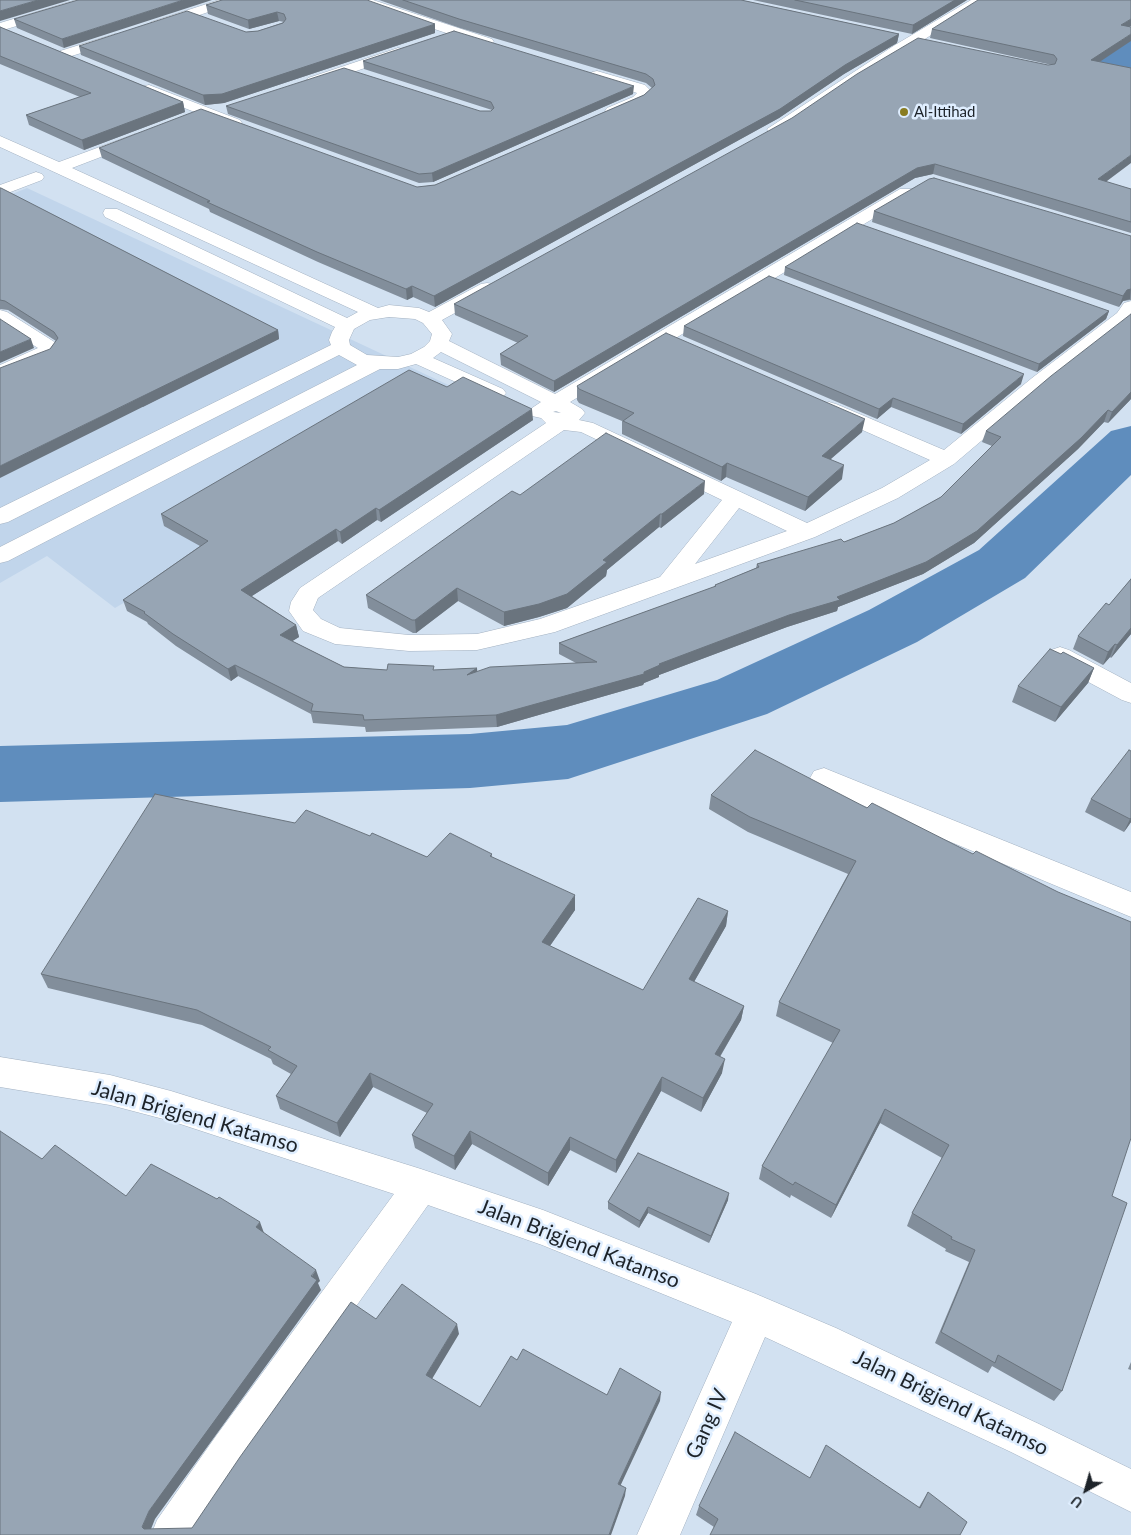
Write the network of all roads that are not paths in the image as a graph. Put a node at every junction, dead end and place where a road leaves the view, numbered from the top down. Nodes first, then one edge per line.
1 (89, 0) edge
2 (231, 0) edge
3 (361, 0) edge
4 (980, 0) edge
5 (191, 14) junction
6 (208, 20) edge
7 (0, 27) edge
8 (146, 28) edge
9 (454, 33) junction
10 (128, 34) edge
11 (18, 35) edge
12 (892, 37) edge
13 (438, 38) edge
14 (911, 41) junction
15 (930, 45) edge
16 (414, 46) edge
17 (500, 46) edge
18 (82, 62) edge
19 (346, 70) junction
20 (584, 71) edge
21 (364, 76) edge
22 (134, 83) edge
23 (300, 85) edge
24 (203, 118) junction
25 (185, 119) edge
26 (594, 119) edge
27 (247, 127) edge
28 (758, 138) edge
29 (149, 139) edge
30 (0, 142) edge
31 (16, 168) dead end
32 (66, 172) junction
33 (36, 177) junction
34 (921, 183) edge
35 (54, 186) dead end
36 (0, 191) edge
37 (98, 207) dead end
38 (855, 223) junction
39 (874, 229) edge
40 (767, 276) junction
41 (505, 278) edge
42 (785, 283) edge
43 (1120, 311) edge
44 (375, 313) junction
45 (0, 316) edge
46 (430, 319) junction
47 (347, 325) junction
48 (439, 343) junction
49 (341, 348) junction
50 (418, 358) junction
51 (376, 363) junction
52 (0, 372) edge
53 (810, 400) edge
54 (550, 412) junction
55 (946, 459) junction
56 (734, 499) junction
57 (0, 517) edge
58 (807, 532) junction
59 (0, 556) edge
60 (668, 582) junction
61 (1050, 650) edge
62 (1131, 694) edge
63 (824, 778) dead end
64 (1131, 906) edge
65 (0, 1072) edge
66 (421, 1186) junction
67 (756, 1312) junction
68 (1131, 1491) edge
69 (172, 1535) edge
70 (658, 1535) edge

1 - 7 street
2 - 5 street
3 - 9 street
4 - 14 street
5 - 6 street
5 - 8 street
7 - 11 street
9 - 13 street
9 - 17 street
10 - 18 street
12 - 14 street
14 - 15 street
14 - 28 street
16 - 19 street
19 - 21 street
19 - 23 street
20 - 26 street
22 - 24 street
24 - 25 street
24 - 27 street
29 - 32 street
30 - 32 street
31 - 33 street
32 - 44 street
33 - 35 street
33 - 36 street
34 - 38 street
37 - 47 street
38 - 39 street
38 - 40 street
40 - 42 street
40 - 54 street
41 - 46 street
43 - 55 street
44 - 46 street
44 - 47 street
45 - 52 street
46 - 48 street
47 - 49 street
48 - 50 street
48 - 54 street
49 - 51 street
49 - 57 street
50 - 51 street
50 - 54 street
51 - 59 street
53 - 55 street
54 - 56 street
54 - 60 street
55 - 58 street
56 - 58 street
56 - 60 street
58 - 60 street
61 - 62 street
63 - 64 street
65 - 66 street, Jalan Brigjend Katamso
66 - 67 street, Jalan Brigjend Katamso
66 - 69 street
67 - 68 street, Jalan Brigjend Katamso
67 - 70 street, Gang IV

